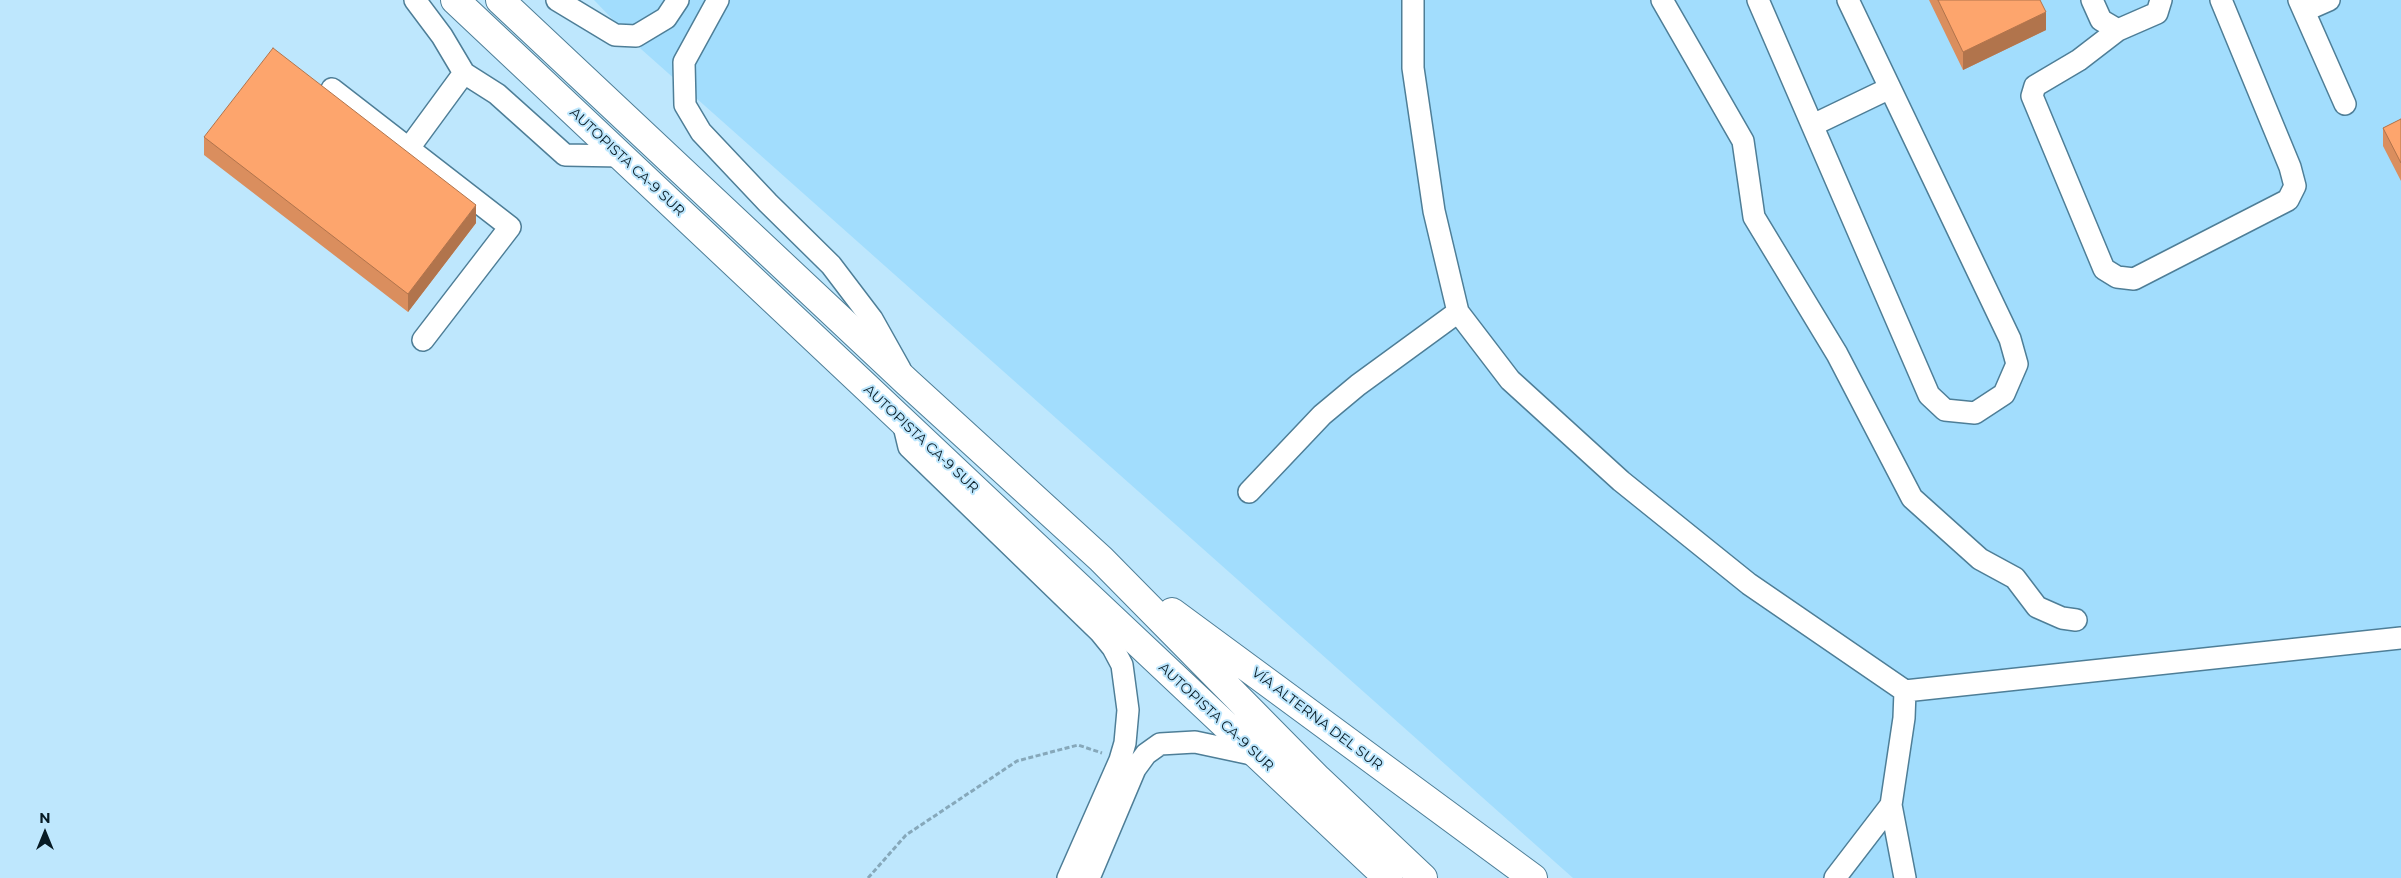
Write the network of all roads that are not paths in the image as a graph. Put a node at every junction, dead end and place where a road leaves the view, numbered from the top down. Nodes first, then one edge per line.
1 (415, 0) edge
2 (455, 0) edge
3 (500, 0) edge
4 (557, 0) edge
5 (678, 0) edge
6 (718, 0) edge
7 (1413, 0) edge
8 (1662, 0) edge
9 (1758, 0) edge
10 (1848, 0) edge
11 (2092, 0) edge
12 (2161, 0) edge
13 (2221, 0) edge
14 (2328, 0) edge
15 (2301, 6) edge
16 (2118, 30) junction
17 (464, 73) junction
18 (1890, 88) junction
19 (332, 89) dead end
20 (2345, 104) dead end
21 (1813, 125) junction
22 (409, 148) junction
23 (620, 156) junction
24 (1458, 312) junction
25 (423, 340) dead end
26 (907, 382) junction
27 (903, 422) junction
28 (1249, 492) dead end
29 (1101, 559) junction
30 (2076, 620) dead end
31 (2401, 638) edge
32 (1905, 691) junction
33 (1256, 756) junction
34 (1891, 804) junction
35 (1068, 878) edge
36 (1089, 878) edge
37 (1388, 878) edge
38 (1423, 878) edge
39 (1533, 878) edge
40 (1835, 878) edge
41 (1905, 878) edge

1 - 17 street
2 - 23 highway, AUTOPISTA CA-9 SUR
3 - 26 highway, AUTOPISTA CA-9 SUR
4 - 5 street
6 - 26 street
7 - 24 street
8 - 30 street
9 - 21 street
10 - 18 street
11 - 16 street
12 - 16 street
13 - 16 street
14 - 15 street
15 - 20 street
17 - 22 street
17 - 23 street
18 - 21 street
18 - 21 street
19 - 22 street
22 - 25 street
23 - 27 highway, AUTOPISTA CA-9 SUR
24 - 28 street
24 - 32 street
26 - 29 highway, AUTOPISTA CA-9 SUR
27 - 33 highway, AUTOPISTA CA-9 SUR
27 - 35 street
29 - 38 highway, AUTOPISTA CA-9 SUR
29 - 39 highway, VÍA ALTERNA DEL SUR
31 - 32 street
32 - 34 street
33 - 36 street
33 - 37 highway, AUTOPISTA CA-9 SUR
34 - 40 street
34 - 41 street

